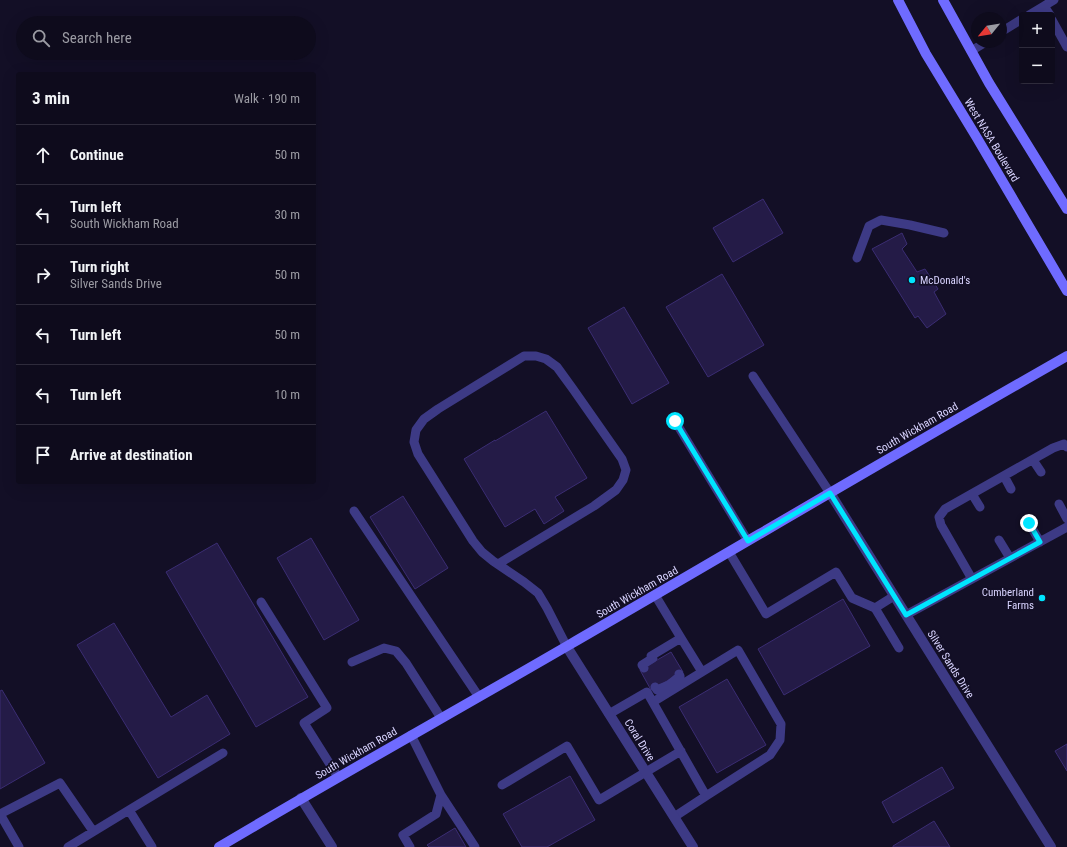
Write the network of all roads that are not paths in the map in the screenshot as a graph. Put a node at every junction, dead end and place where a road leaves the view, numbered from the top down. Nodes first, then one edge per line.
1 (898, 0) edge
2 (943, 0) edge
3 (1054, 0) edge
4 (1044, 6) junction
5 (1034, 12) edge
6 (1048, 12) edge
7 (1019, 21) edge
8 (1055, 25) edge
9 (1007, 28) edge
10 (1067, 47) edge
11 (976, 48) edge
12 (971, 51) junction
13 (1067, 209) edge
14 (944, 233) dead end
15 (857, 258) dead end
16 (1067, 291) edge
17 (1067, 356) edge
18 (753, 376) dead end
19 (675, 421) dead end
20 (1067, 447) edge
21 (1033, 460) junction
22 (1041, 472) dead end
23 (1004, 476) junction
24 (1011, 489) dead end
25 (830, 493) junction
26 (972, 494) junction
27 (1059, 504) dead end
28 (980, 507) dead end
29 (354, 511) dead end
30 (1067, 519) edge
31 (1029, 523) dead end
32 (1067, 527) edge
33 (999, 540) dead end
34 (748, 541) junction
35 (1040, 542) junction
36 (729, 552) junction
37 (1010, 558) junction
38 (498, 564) junction
39 (972, 579) junction
40 (655, 595) junction
41 (894, 596) junction
42 (261, 602) dead end
43 (875, 608) junction
44 (906, 615) junction
45 (681, 638) junction
46 (567, 646) junction
47 (899, 648) dead end
48 (667, 654) dead end
49 (654, 660) junction
50 (352, 662) dead end
51 (644, 668) dead end
52 (702, 672) junction
53 (679, 674) dead end
54 (669, 685) junction
55 (655, 687) dead end
56 (478, 697) junction
57 (653, 702) junction
58 (609, 714) junction
59 (441, 718) junction
60 (411, 735) junction
61 (681, 751) junction
62 (223, 753) dead end
63 (646, 772) junction
64 (338, 777) junction
65 (502, 785) dead end
66 (441, 795) junction
67 (706, 796) junction
68 (301, 798) junction
69 (129, 810) junction
70 (674, 817) junction
71 (93, 831) junction
72 (19, 847) edge
73 (68, 847) edge
74 (152, 847) edge
75 (219, 847) edge
76 (332, 847) edge
77 (410, 847) edge
78 (475, 847) edge
79 (693, 847) edge
80 (1051, 847) edge

1 - 16 main road, West NASA Boulevard
2 - 12 main road
3 - 4 lane
4 - 5 lane
4 - 6 lane
7 - 9 lane
8 - 10 lane
11 - 12 lane
12 - 13 main road
14 - 15 lane
17 - 25 main road, South Wickham Road
18 - 25 lane
19 - 34 lane
20 - 21 lane
21 - 22 lane
21 - 23 lane
23 - 24 lane
23 - 26 lane
25 - 34 main road, South Wickham Road
25 - 41 street, Silver Sands Drive
26 - 28 lane
26 - 39 lane
27 - 30 lane
29 - 56 lane
31 - 35 lane
32 - 35 lane
33 - 37 lane
34 - 36 main road, South Wickham Road
35 - 37 lane
36 - 40 main road, South Wickham Road
36 - 43 lane
37 - 39 lane
38 - 38 lane
38 - 46 lane
39 - 44 lane
40 - 45 lane
40 - 46 main road, South Wickham Road
41 - 43 lane
41 - 44 street, Silver Sands Drive
42 - 64 lane
43 - 47 lane
44 - 80 street, Silver Sands Drive
45 - 49 lane
45 - 52 lane
46 - 56 main road, South Wickham Road
46 - 58 street, Coral Drive
48 - 49 lane
49 - 51 lane
50 - 59 lane
52 - 54 lane
52 - 67 lane
53 - 54 lane
54 - 55 lane
54 - 57 lane
56 - 59 main road, South Wickham Road
57 - 58 lane
57 - 61 lane
58 - 63 street, Coral Drive
59 - 60 main road, South Wickham Road
60 - 64 main road, South Wickham Road
60 - 66 lane
61 - 63 lane
61 - 67 lane
62 - 69 lane
63 - 65 lane
63 - 70 street, Coral Drive
64 - 68 main road, South Wickham Road
66 - 77 lane
66 - 78 lane
67 - 70 lane
68 - 75 main road, South Wickham Road
68 - 76 street
69 - 71 lane
69 - 74 lane
70 - 79 street, Coral Drive
71 - 72 lane
71 - 73 lane

